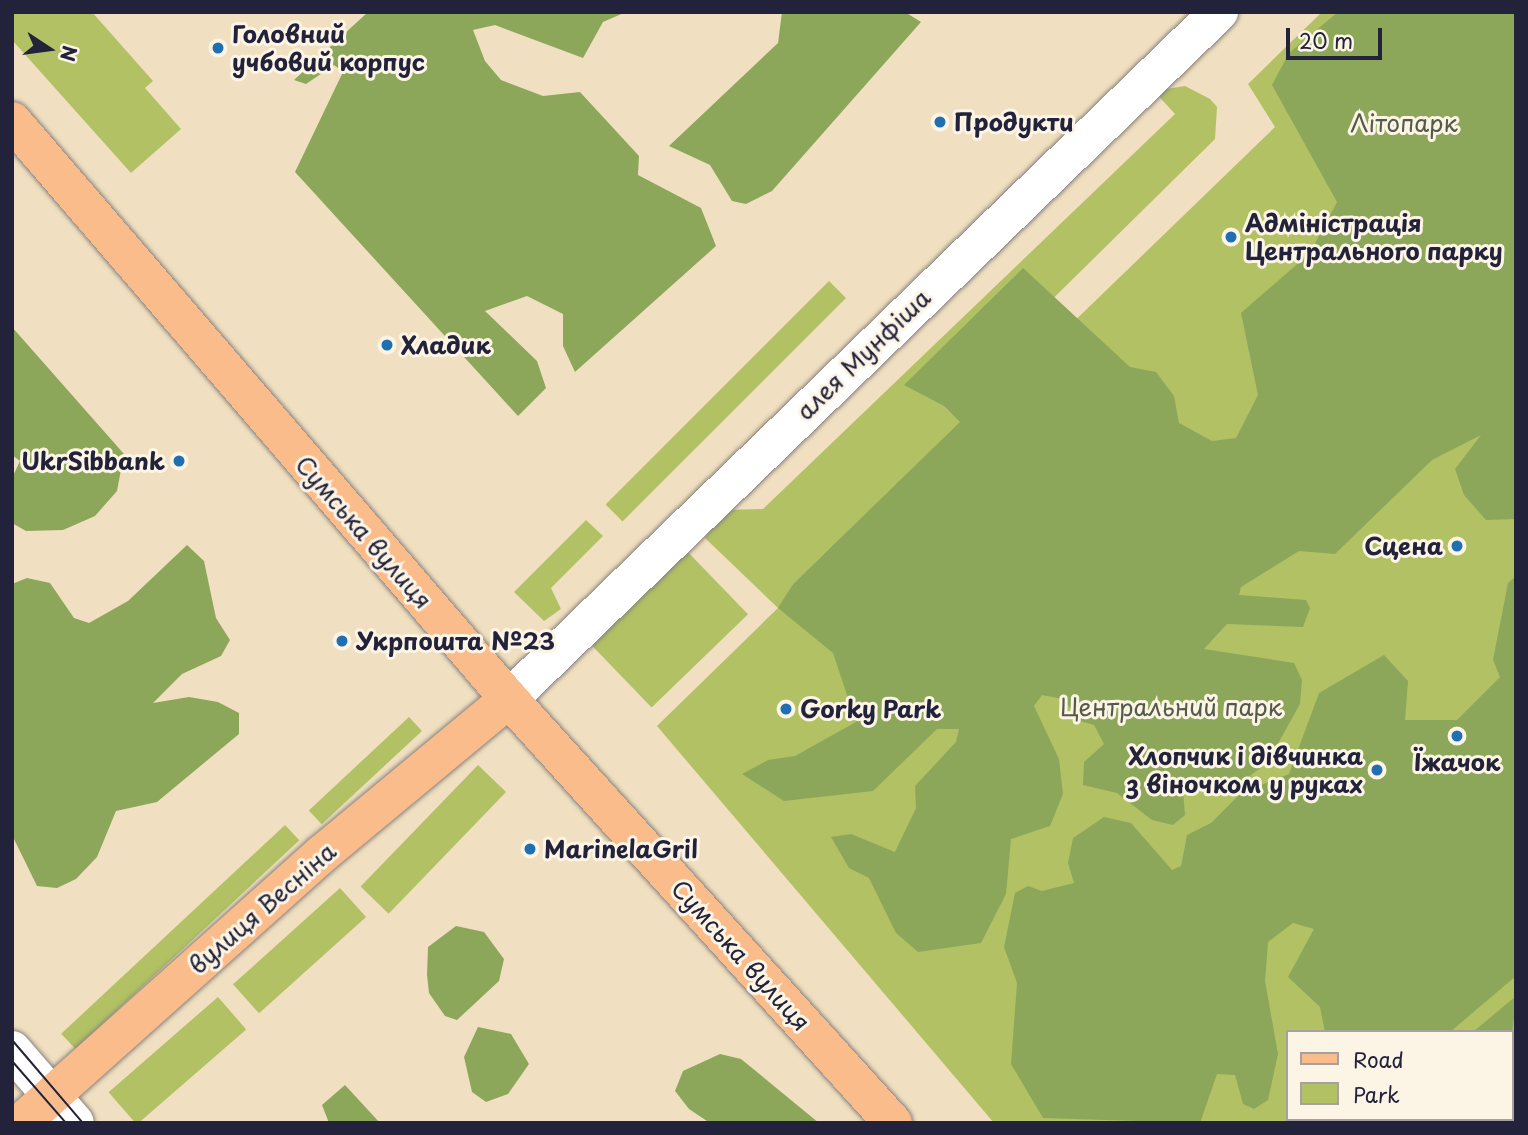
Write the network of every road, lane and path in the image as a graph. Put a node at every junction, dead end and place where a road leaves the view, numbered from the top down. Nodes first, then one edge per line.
1 (1219, 12) edge
2 (12, 121) edge
3 (509, 699) junction
4 (12, 1050) edge
5 (50, 1094) junction
6 (21, 1123) edge
7 (75, 1123) edge
8 (893, 1123) edge

1 - 3 street, алея Мунфіша
2 - 3 main road, Сумська вулиця
3 - 5 main road, вулиця Весніна
3 - 8 main road, Сумська вулиця
4 - 5 street
5 - 6 main road, вулиця Весніна
5 - 7 street

